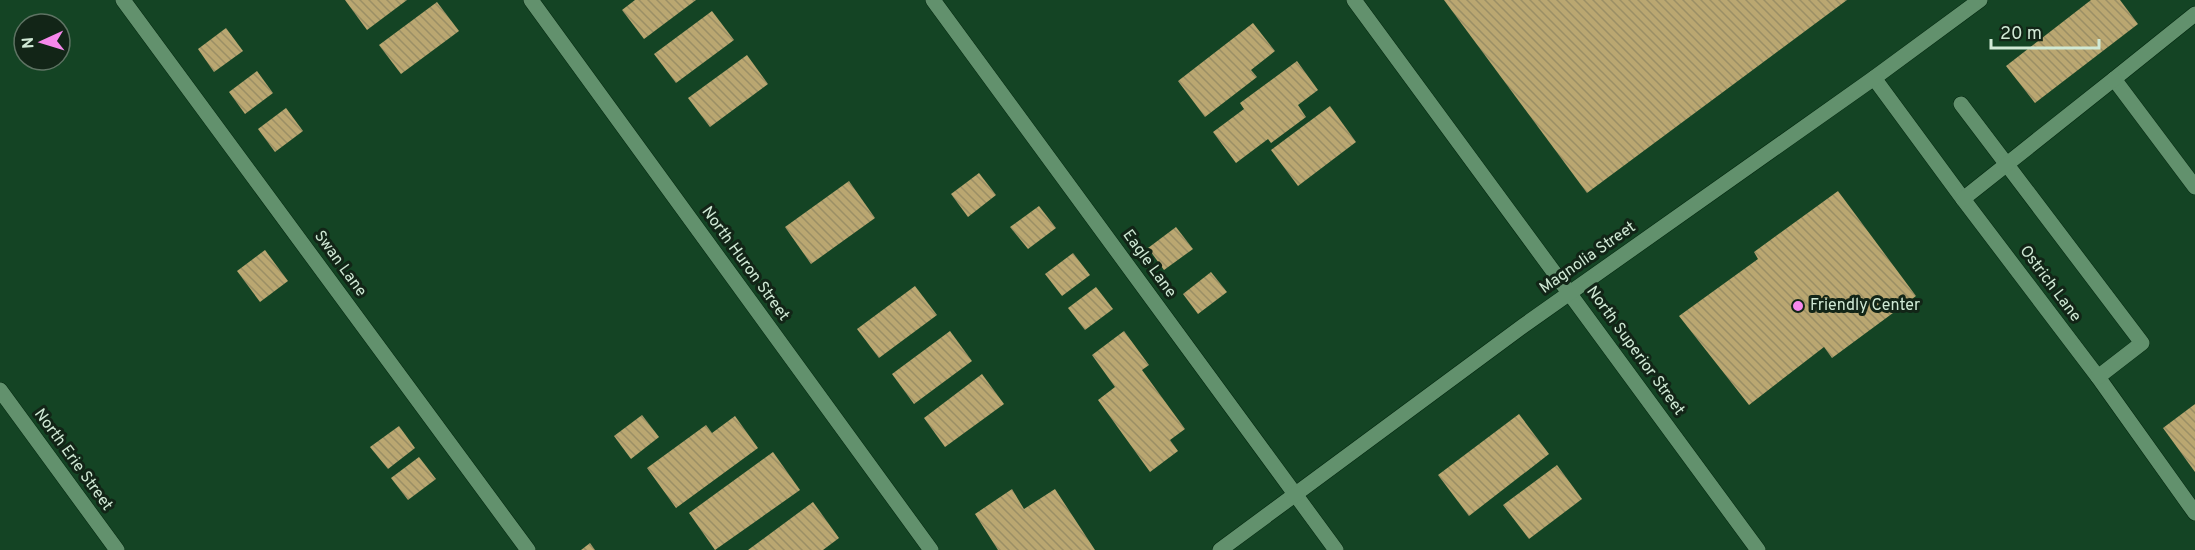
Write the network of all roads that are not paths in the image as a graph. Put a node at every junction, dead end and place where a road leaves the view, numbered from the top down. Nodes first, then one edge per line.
1 (123, 0) edge
2 (531, 0) edge
3 (933, 0) edge
4 (1354, 0) edge
5 (1980, 0) edge
6 (2195, 14) edge
7 (1874, 78) junction
8 (2114, 79) junction
9 (1961, 104) dead end
10 (2007, 165) junction
11 (2195, 187) edge
12 (1963, 199) junction
13 (1570, 293) junction
14 (2098, 377) junction
15 (0, 390) edge
16 (1295, 494) junction
17 (2195, 513) edge
18 (117, 550) edge
19 (528, 550) edge
20 (931, 550) edge
21 (1220, 550) edge
22 (1336, 550) edge
23 (1758, 550) edge

1 - 19 street, Swan Lane
2 - 20 street, North Huron Street
3 - 16 street, Eagle Lane
4 - 13 street, North Superior Street
5 - 7 street, Magnolia Street
6 - 8 street
7 - 12 street, Ostrich Lane
7 - 13 street, Magnolia Street
8 - 10 street
8 - 11 street
9 - 10 street
10 - 12 street
10 - 14 street
12 - 14 street, Ostrich Lane
13 - 16 street, Magnolia Street
13 - 23 street, North Superior Street
14 - 17 street, Ostrich Lane
15 - 18 street, North Erie Street
16 - 21 street, Magnolia Street
16 - 22 street, Eagle Lane

